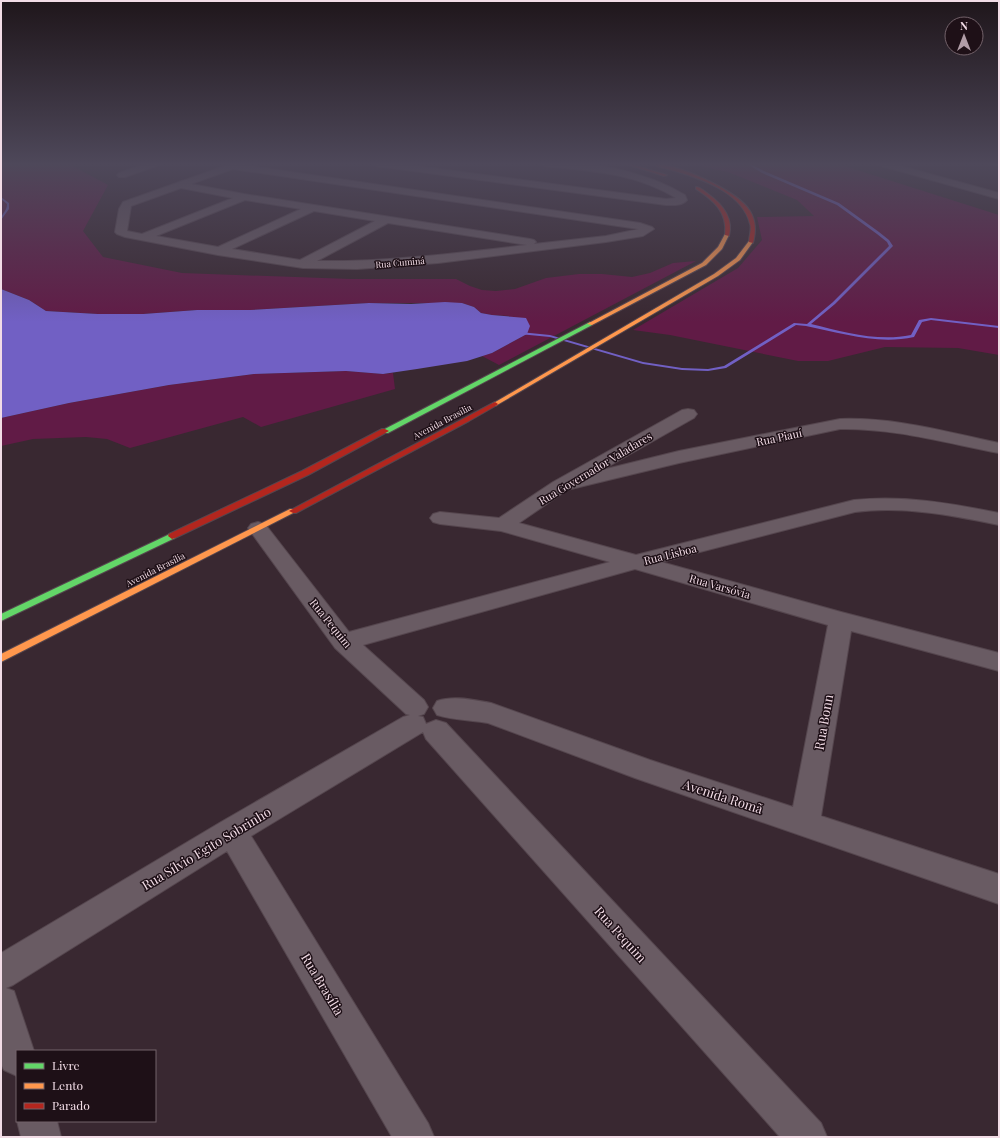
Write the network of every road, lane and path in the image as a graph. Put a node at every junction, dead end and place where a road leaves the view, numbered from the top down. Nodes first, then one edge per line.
1 (124, 216) edge
2 (196, 216) edge
3 (294, 216) edge
4 (367, 216) edge
5 (572, 216) edge
6 (725, 216) edge
7 (750, 216) edge
8 (387, 219) junction
9 (490, 225) dead end
10 (477, 234) junction
11 (143, 237) junction
12 (555, 246) junction
13 (218, 251) junction
14 (303, 264) junction
15 (688, 414) dead end
16 (999, 448) edge
17 (560, 486) junction
18 (440, 518) dead end
19 (999, 519) edge
20 (503, 525) junction
21 (258, 528) junction
22 (636, 562) junction
23 (1, 618) edge
24 (841, 620) junction
25 (344, 642) junction
26 (1, 658) edge
27 (999, 662) edge
28 (427, 718) junction
29 (805, 823) junction
30 (232, 832) junction
31 (999, 889) edge
32 (1, 973) edge
33 (1, 1004) edge
34 (16, 1054) edge
35 (36, 1122) edge
36 (41, 1137) edge
37 (414, 1137) edge
38 (807, 1137) edge

1 - 11 street, Rua Cuminá
2 - 11 street
3 - 13 street
4 - 8 street
5 - 12 street, Rua Cuminá
6 - 23 street, Avenida Brasília
7 - 21 street, Avenida Brasília
8 - 10 street
8 - 14 street
9 - 10 street
10 - 12 street
11 - 13 street, Rua Cuminá
12 - 14 street, Rua Cuminá
13 - 14 street, Rua Cuminá
15 - 17 street, Rua Governador Valadares
16 - 17 street, Rua Piauí
17 - 20 street, Rua Governador Valadares
18 - 20 street, Rua Varsóvia
19 - 22 street, Rua Lisboa
20 - 22 street, Rua Varsóvia
21 - 25 street, Rua Pequim
21 - 26 street, Avenida Brasília
22 - 24 street, Rua Varsóvia
22 - 25 street, Rua Lisboa
24 - 27 street, Rua Varsóvia
24 - 29 street, Rua Bonn
25 - 28 street, Rua Pequim
28 - 29 street, Avenida Romã
28 - 30 street, Rua Sílvio Egito Sobrinho
28 - 38 street, Rua Pequim
29 - 31 street, Avenida Romã
30 - 32 street, Rua Sílvio Egito Sobrinho
30 - 37 street, Rua Brasília
33 - 34 street
35 - 36 street

